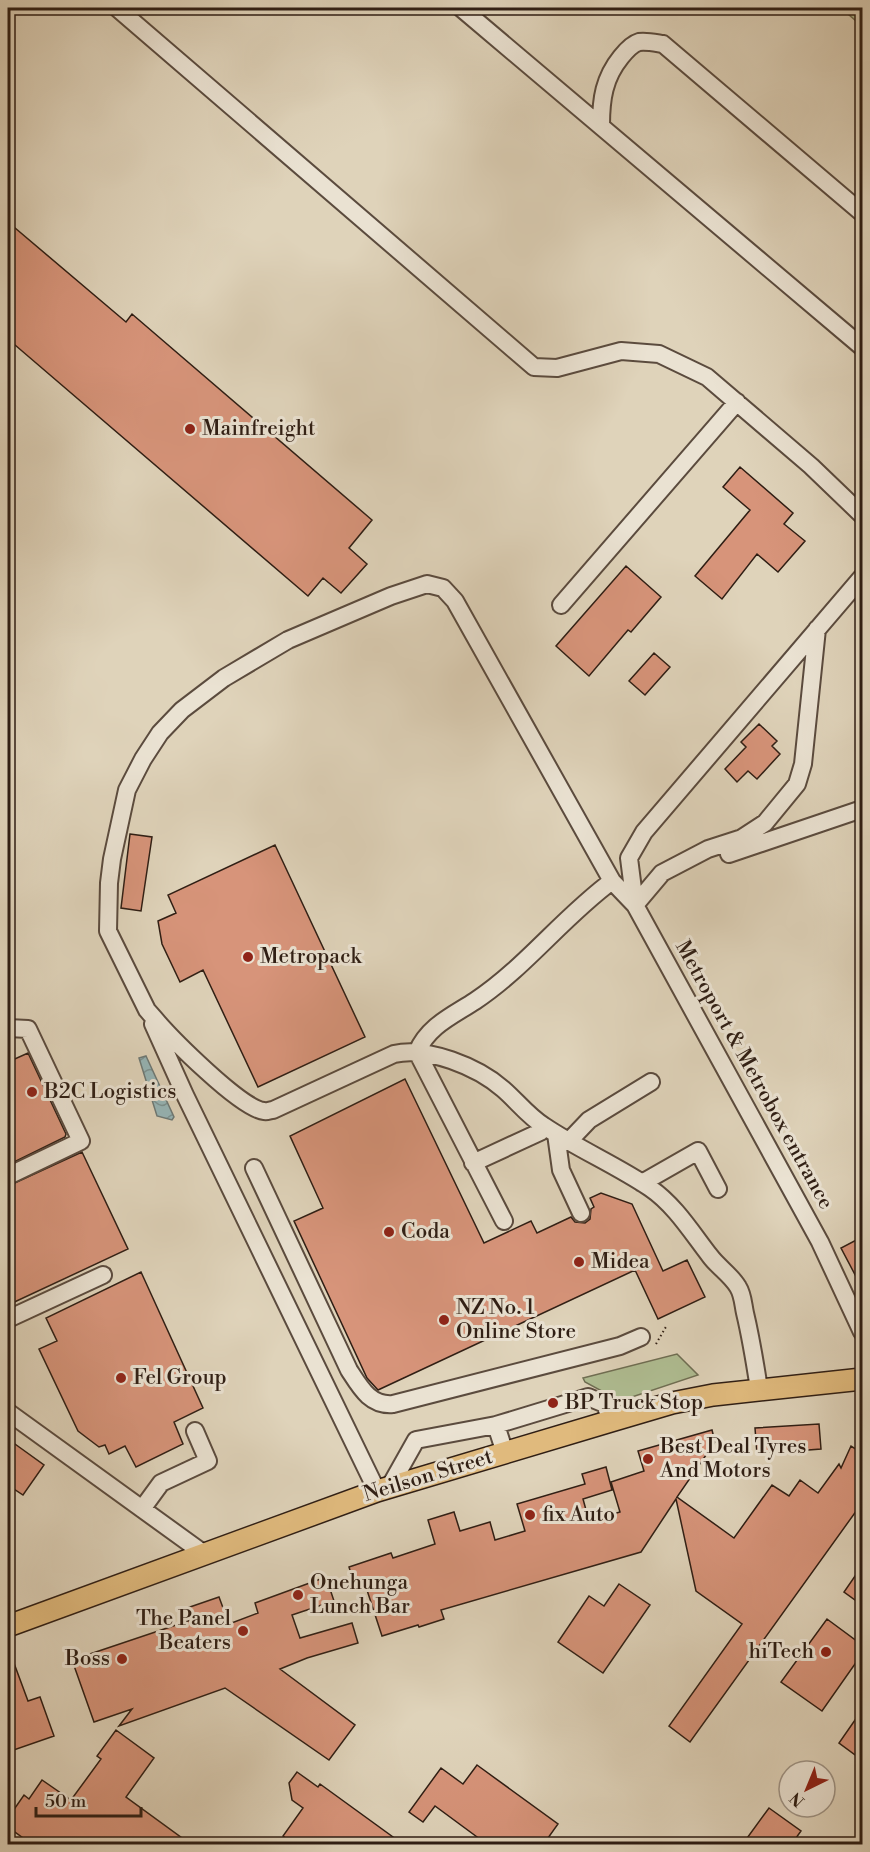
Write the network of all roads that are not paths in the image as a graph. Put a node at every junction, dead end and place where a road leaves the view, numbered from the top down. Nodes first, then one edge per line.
1 (117, 8) edge
2 (461, 8) edge
3 (601, 125) junction
4 (862, 213) edge
5 (862, 347) edge
6 (737, 402) junction
7 (862, 515) edge
8 (862, 577) edge
9 (561, 605) dead end
10 (817, 629) junction
11 (862, 808) edge
12 (662, 873) junction
13 (612, 881) junction
14 (635, 904) junction
15 (145, 1006) junction
16 (8, 1028) edge
17 (417, 1052) junction
18 (651, 1082) dead end
19 (557, 1134) junction
20 (473, 1163) junction
21 (254, 1168) dead end
22 (8, 1176) edge
23 (642, 1183) junction
24 (718, 1189) dead end
25 (581, 1213) dead end
26 (504, 1221) dead end
27 (103, 1275) dead end
28 (8, 1319) edge
29 (862, 1332) edge
30 (648, 1340) road end
31 (862, 1379) edge
32 (759, 1389) junction
33 (8, 1412) edge
34 (611, 1421) junction
35 (496, 1425) junction
36 (195, 1431) dead end
37 (505, 1453) junction
38 (383, 1489) junction
39 (142, 1509) junction
40 (203, 1553) junction
41 (8, 1626) edge

1 - 6 lane
2 - 3 lane
3 - 4 lane
3 - 5 lane
6 - 7 lane
6 - 9 lane
8 - 10 lane
10 - 12 lane
10 - 14 lane
11 - 12 lane
12 - 14 lane
13 - 14 lane
13 - 15 lane
13 - 17 lane
14 - 29 lane, Metroport & Metrobox entrance
15 - 17 lane
15 - 38 lane
16 - 22 lane
17 - 19 lane
17 - 20 lane
18 - 19 lane
19 - 20 lane
19 - 23 lane
19 - 25 lane
20 - 26 lane
21 - 30 lane
23 - 24 lane
23 - 32 lane
27 - 28 lane
31 - 32 main road, Neilson Street
32 - 34 main road, Neilson Street
33 - 39 lane
34 - 35 lane
34 - 37 main road, Neilson Street
35 - 37 lane
35 - 38 lane
36 - 39 lane
37 - 38 main road, Neilson Street
38 - 40 main road, Neilson Street
39 - 40 lane
40 - 41 main road, Neilson Street

